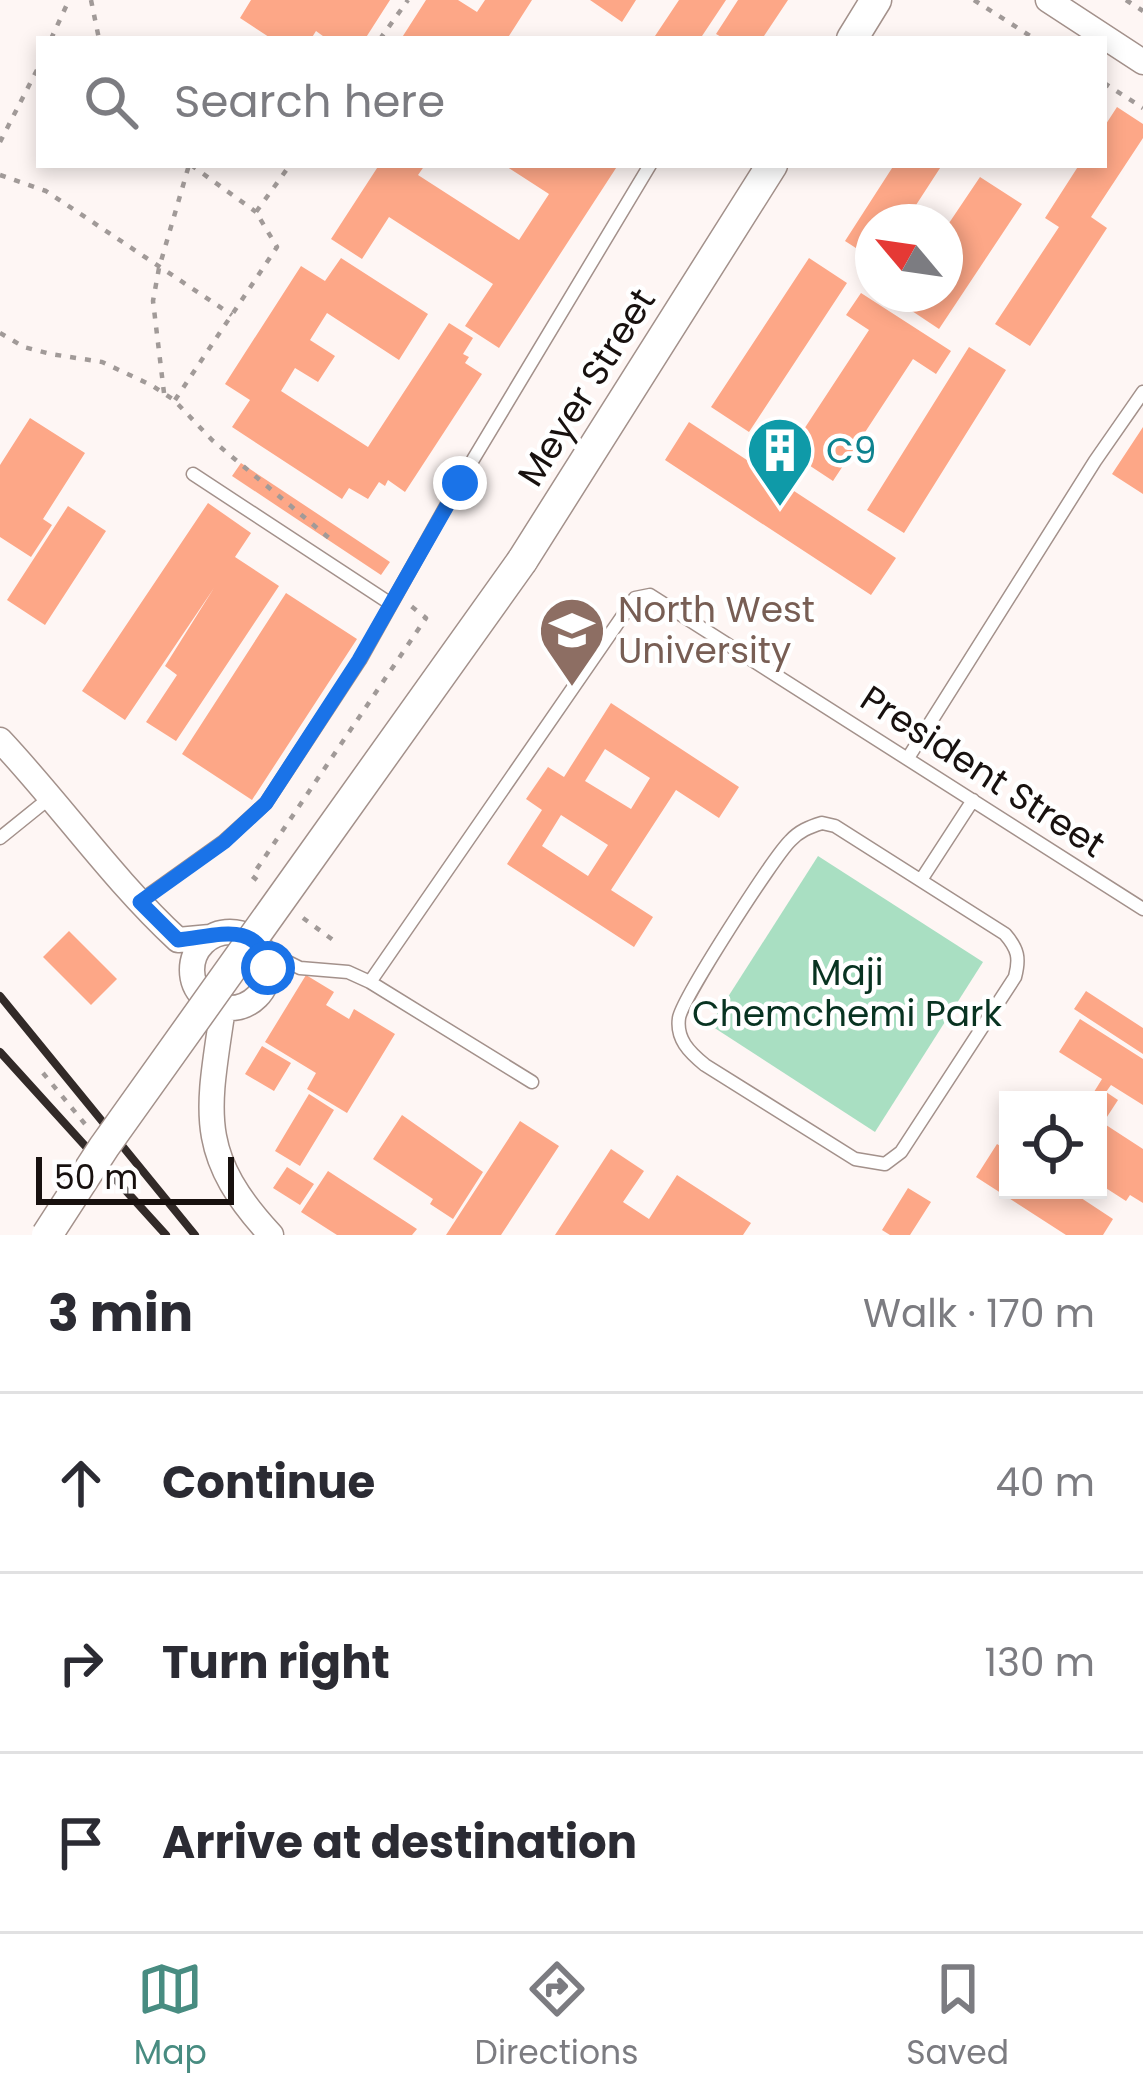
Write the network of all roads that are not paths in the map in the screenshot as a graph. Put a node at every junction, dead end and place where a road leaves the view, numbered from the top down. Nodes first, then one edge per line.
1 (876, 0) edge
2 (1048, 0) edge
3 (854, 36) edge
4 (1103, 36) edge
5 (1107, 39) edge
6 (1143, 62) edge
7 (648, 168) edge
8 (770, 168) edge
9 (1143, 392) edge
10 (193, 474) dead end
11 (392, 604) junction
12 (0, 740) edge
13 (908, 758) junction
14 (52, 795) junction
15 (974, 800) junction
16 (0, 838) edge
17 (921, 880) junction
18 (140, 902) junction
19 (1143, 909) edge
20 (210, 938) junction
21 (262, 949) junction
22 (370, 982) junction
23 (223, 1008) junction
24 (532, 1082) dead end
25 (47, 1235) edge
26 (271, 1235) edge

1 - 3 street
2 - 4 street
5 - 6 street
7 - 11 lane
8 - 25 street, Meyer Street, bridge
9 - 13 lane
10 - 11 lane
11 - 18 lane
12 - 14 street
13 - 15 lane, President Street
13 - 22 lane, President Street
14 - 16 lane
14 - 18 street
15 - 17 lane
15 - 19 lane, President Street
17 - 17 lane
18 - 20 street
20 - 21 street
20 - 23 street
21 - 22 lane
21 - 23 street
22 - 24 lane
23 - 26 street

